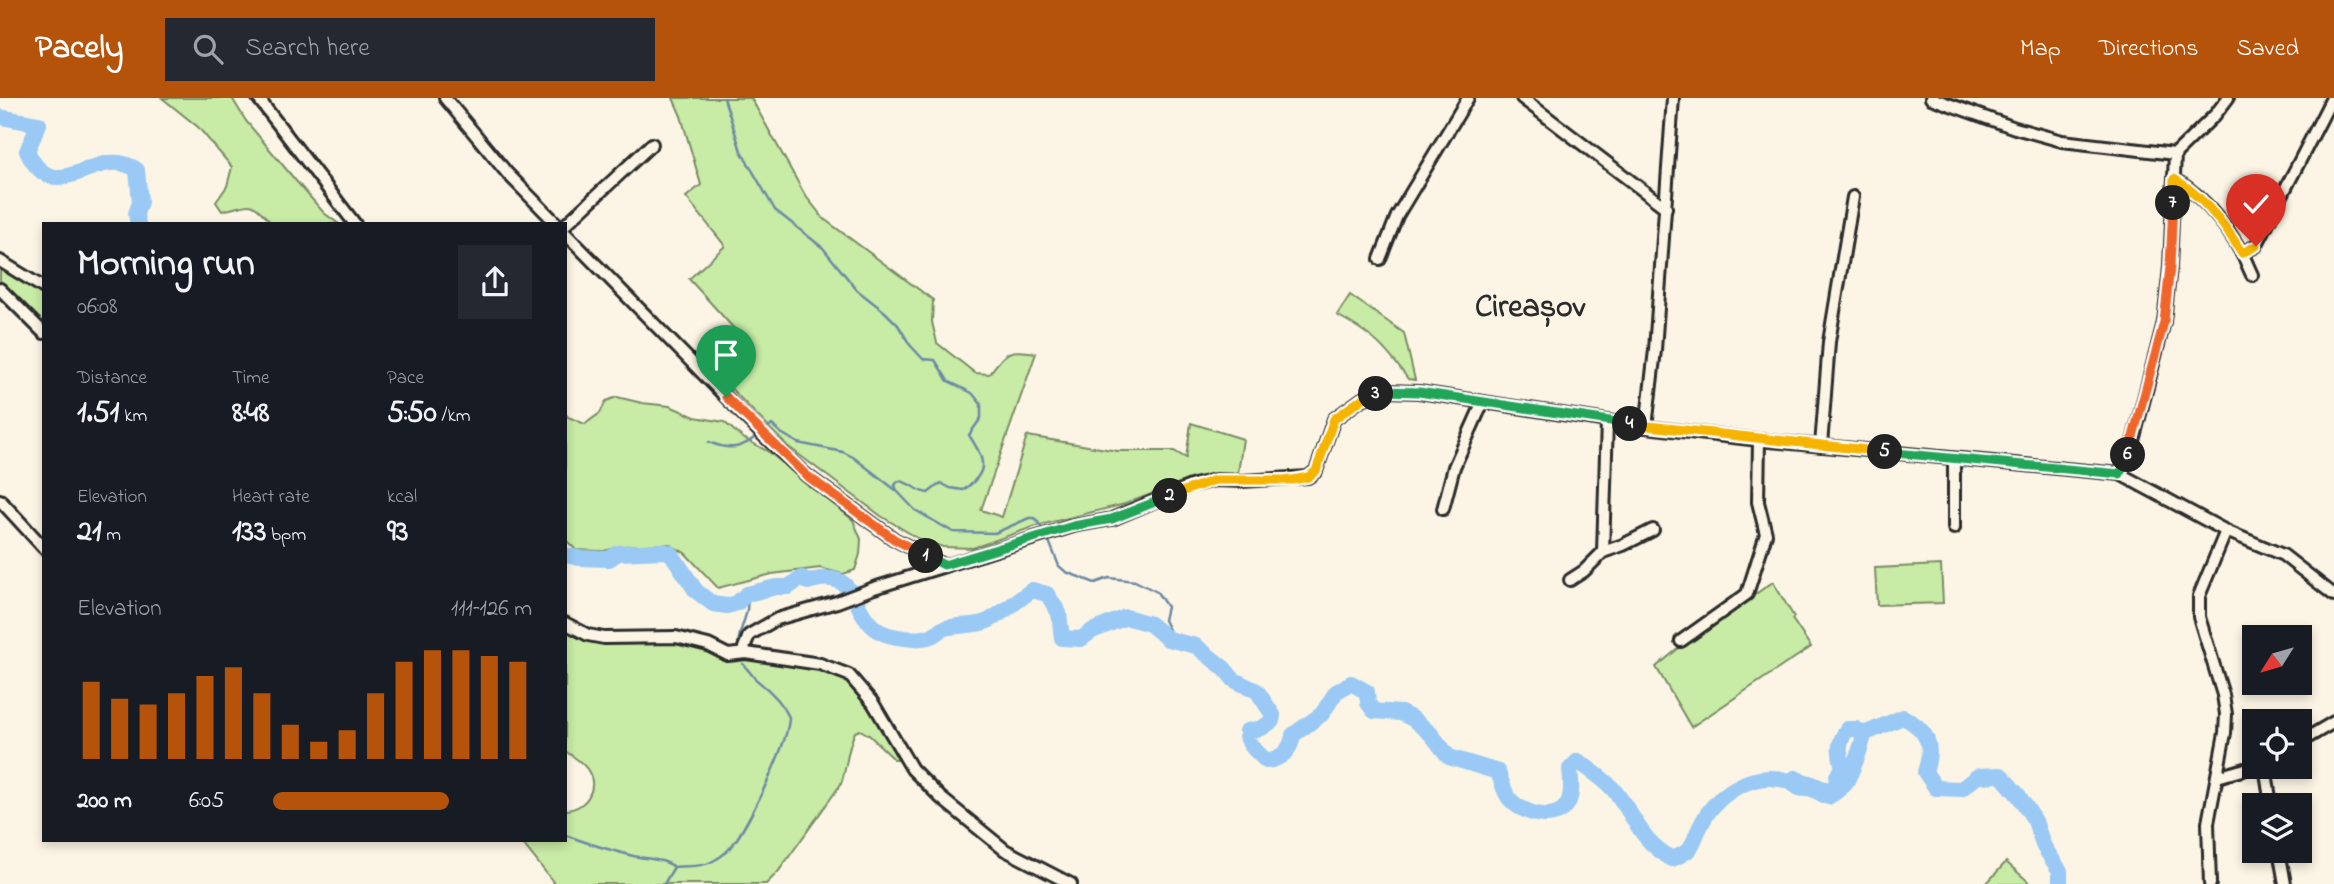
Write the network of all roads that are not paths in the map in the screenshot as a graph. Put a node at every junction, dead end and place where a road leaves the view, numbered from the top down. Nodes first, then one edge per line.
1 (258, 98) edge
2 (445, 98) edge
3 (1468, 98) edge
4 (1522, 98) edge
5 (1673, 98) edge
6 (1931, 98) edge
7 (2228, 98) edge
8 (2332, 98) edge
9 (652, 144) dead end
10 (2175, 154) junction
11 (2174, 179) junction
12 (1853, 197) dead end
13 (1665, 208) junction
14 (353, 222) edge
15 (554, 222) edge
16 (567, 223) edge
17 (567, 235) edge
18 (2242, 253) junction
19 (1380, 259) dead end
20 (0, 261) edge
21 (2252, 275) dead end
22 (42, 287) edge
23 (0, 289) edge
24 (42, 331) edge
25 (1483, 402) junction
26 (1607, 421) junction
27 (1646, 427) junction
28 (1759, 440) junction
29 (1821, 446) junction
30 (1954, 458) junction
31 (2120, 474) junction
32 (0, 500) edge
33 (1443, 509) dead end
34 (1954, 528) dead end
35 (1653, 530) dead end
36 (2226, 531) junction
37 (42, 546) edge
38 (1603, 552) junction
39 (944, 565) junction
40 (1570, 580) dead end
41 (2334, 595) edge
42 (567, 624) edge
43 (1681, 641) dead end
44 (746, 653) junction
45 (2334, 722) edge
46 (2312, 736) edge
47 (2242, 770) edge
48 (2217, 777) junction
49 (2281, 863) edge
50 (1071, 884) edge
51 (2210, 884) edge
52 (2285, 884) edge

1 - 14 street
2 - 15 street
3 - 19 street
4 - 13 street
5 - 13 street
6 - 10 street
7 - 10 street
8 - 18 street
9 - 16 street
10 - 11 street
11 - 18 street
11 - 31 street
12 - 29 street
13 - 27 street
17 - 39 street
18 - 21 street
20 - 22 street
23 - 24 street
25 - 26 street
25 - 33 street
25 - 39 street
26 - 27 street
26 - 38 street
27 - 28 street
28 - 29 street
28 - 43 street
29 - 30 street
30 - 31 street
30 - 34 street
31 - 36 street
32 - 37 street
35 - 38 street
36 - 41 street
36 - 48 street
38 - 40 street
39 - 44 street
42 - 44 street
44 - 50 street
45 - 46 street
47 - 48 street
48 - 51 street
49 - 52 street

